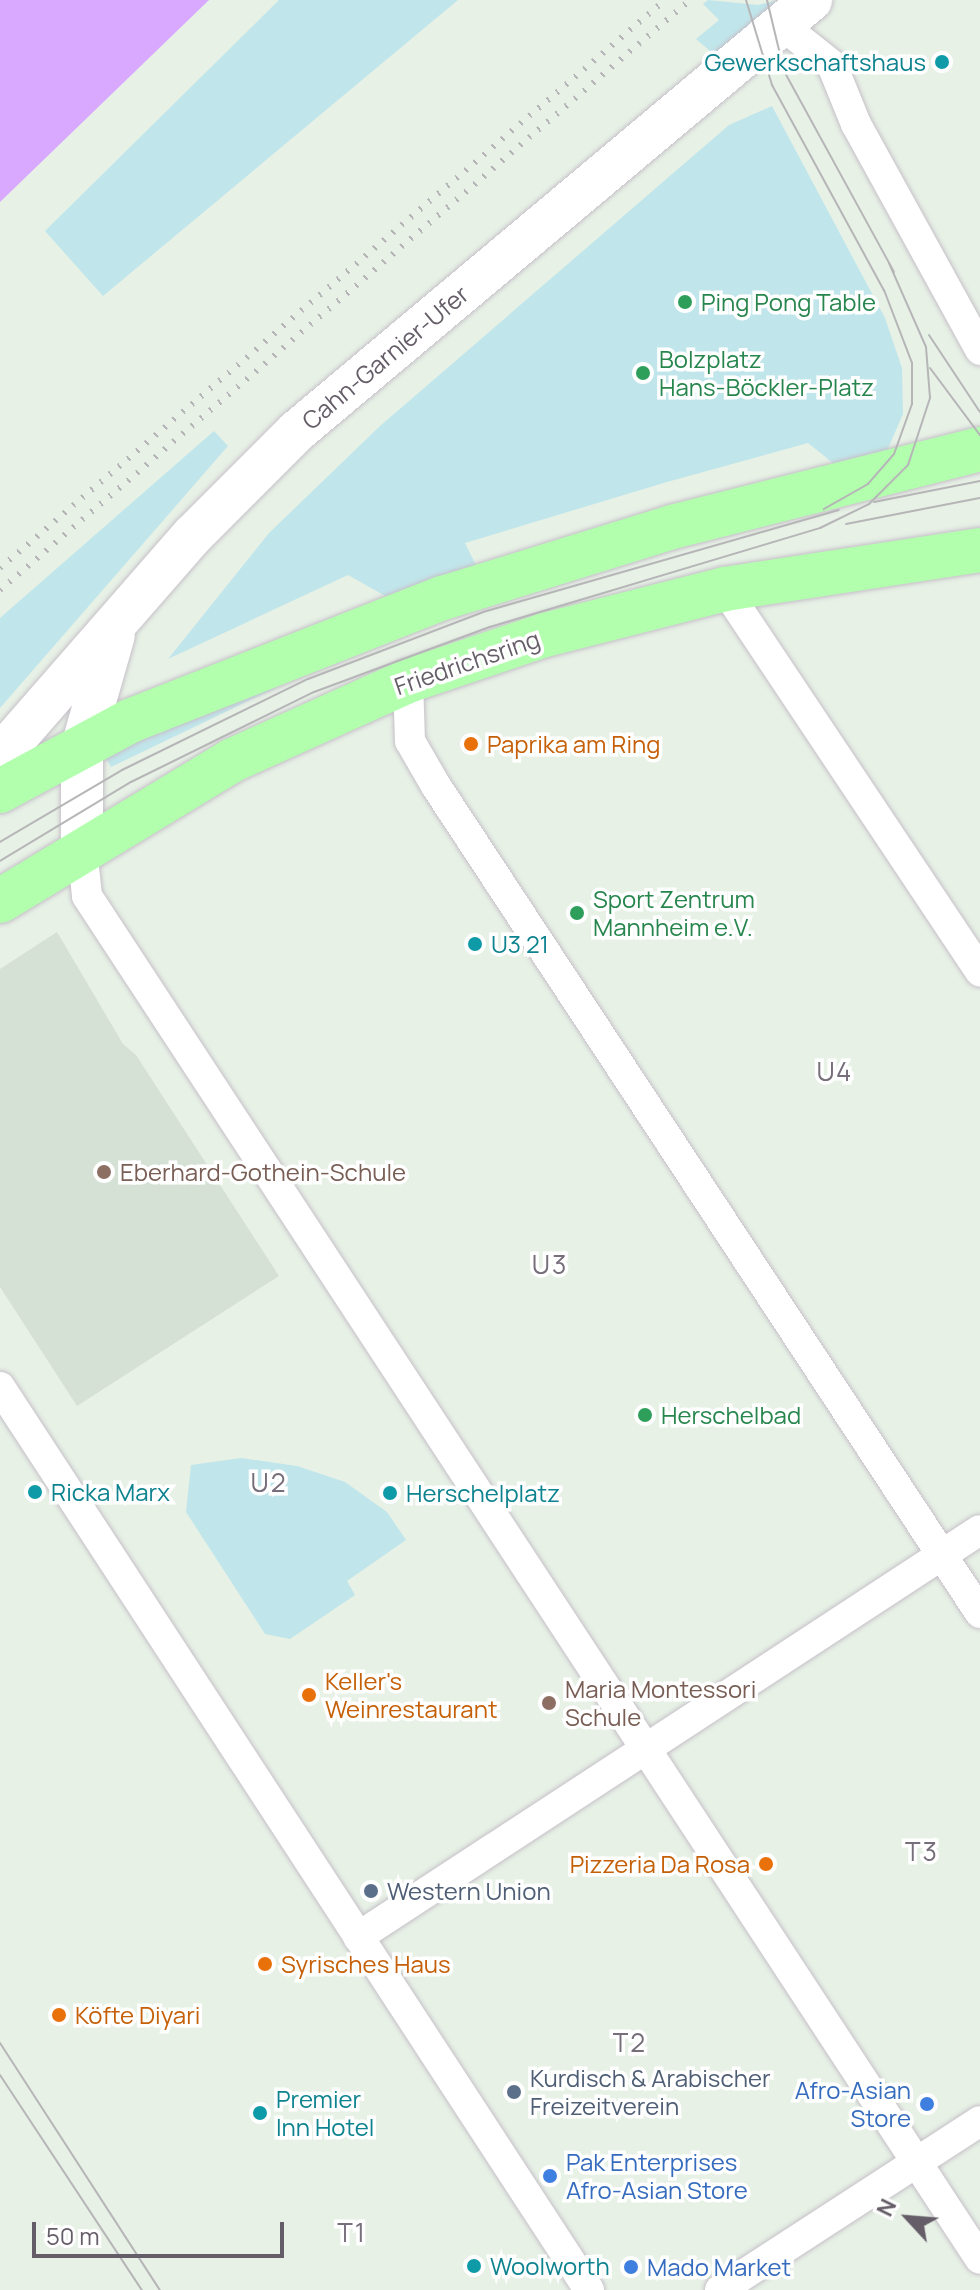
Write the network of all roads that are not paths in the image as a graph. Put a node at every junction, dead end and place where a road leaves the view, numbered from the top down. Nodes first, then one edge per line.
1 (797, 13) edge
2 (980, 350) edge
3 (980, 449) edge
4 (980, 550) edge
5 (725, 589) junction
6 (119, 618) junction
7 (408, 681) junction
8 (82, 747) junction
9 (0, 756) edge
10 (0, 791) edge
11 (82, 849) junction
12 (0, 901) edge
13 (980, 972) edge
14 (0, 1387) edge
15 (980, 1530) edge
16 (941, 1554) junction
17 (980, 1613) edge
18 (646, 1752) junction
19 (358, 1937) junction
20 (980, 2121) edge
21 (916, 2162) junction
22 (980, 2259) edge
23 (589, 2290) edge
24 (720, 2290) edge

1 - 2 street
1 - 6 street, Cahn-Garnier-Ufer
3 - 8 main road
4 - 5 main road, Friedrichsring
5 - 7 main road, Friedrichsring
5 - 13 street
6 - 8 street
6 - 9 street, Cahn-Garnier-Ufer
7 - 11 main road, Friedrichsring
7 - 16 street
8 - 10 main road
8 - 11 street
11 - 12 main road, Friedrichsring
11 - 18 street
14 - 19 street
15 - 16 street
16 - 17 street
16 - 18 street
18 - 19 street
18 - 21 street
19 - 23 street
20 - 21 street
21 - 22 street
21 - 24 street

